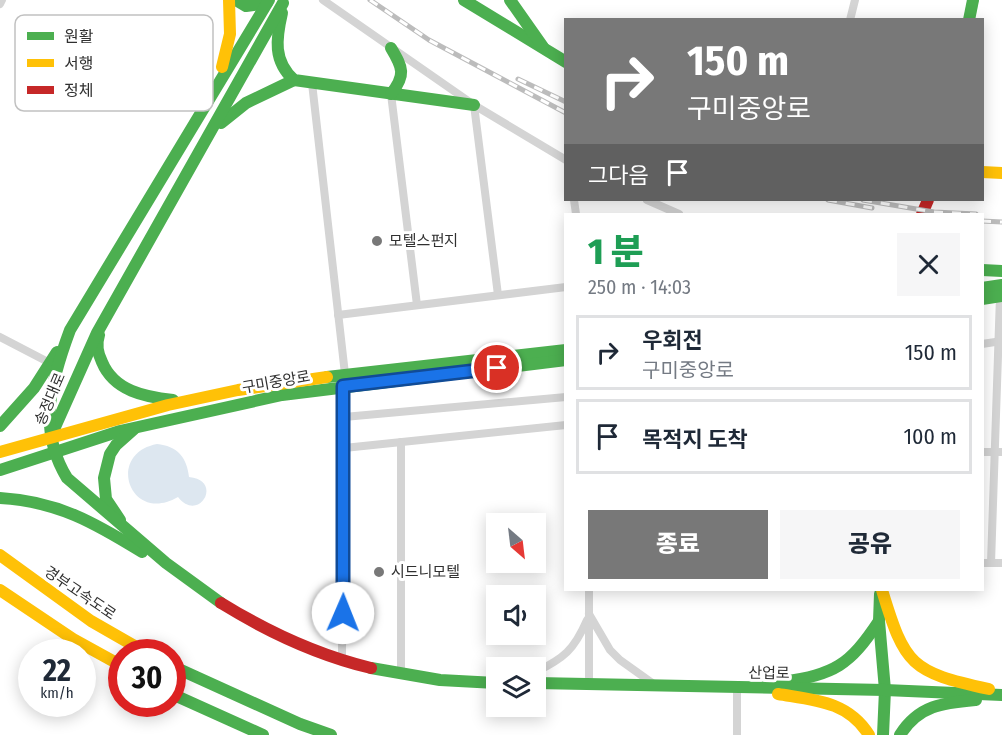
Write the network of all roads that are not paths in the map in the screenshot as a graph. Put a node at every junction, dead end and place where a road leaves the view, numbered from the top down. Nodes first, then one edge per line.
1 (2, 0) edge
2 (229, 0) edge
3 (236, 0) edge
4 (323, 0) edge
5 (464, 0) edge
6 (510, 0) edge
7 (855, 0) edge
8 (973, 0) edge
9 (268, 2) edge
10 (284, 2) edge
11 (479, 3) edge
12 (0, 4) edge
13 (850, 18) edge
14 (969, 18) edge
15 (391, 48) junction
16 (548, 53) junction
17 (564, 61) edge
18 (294, 80) junction
19 (312, 83) junction
20 (214, 89) joint
21 (391, 94) junction
22 (474, 105) junction
23 (201, 111) edge
24 (210, 136) junction
25 (564, 159) edge
26 (984, 172) edge
27 (1002, 173) edge
28 (649, 201) edge
29 (676, 213) edge
30 (984, 270) edge
31 (1002, 271) edge
32 (564, 287) edge
33 (984, 288) edge
34 (1001, 292) edge
35 (498, 295) junction
36 (984, 298) edge
37 (114, 303) junction
38 (417, 305) junction
39 (338, 315) junction
40 (70, 330) junction
41 (0, 337) edge
42 (1000, 341) edge
43 (984, 344) edge
44 (564, 350) edge
45 (564, 360) edge
46 (50, 363) junction
47 (544, 363) junction
48 (564, 371) edge
49 (344, 380) junction
50 (564, 397) edge
51 (192, 399) junction
52 (999, 403) edge
53 (344, 417) junction
54 (564, 425) edge
55 (0, 426) edge
56 (136, 427) junction
57 (51, 437) junction
58 (401, 442) junction
59 (344, 448) junction
60 (0, 452) edge
61 (54, 452) junction
62 (998, 452) edge
63 (0, 470) edge
64 (0, 498) edge
65 (127, 531) junction
66 (0, 555) edge
67 (987, 563) edge
68 (1002, 563) edge
69 (189, 581) junction
70 (0, 590) edge
71 (590, 591) edge
72 (881, 591) edge
73 (881, 591) edge
74 (589, 614) junction
75 (879, 621) junction
76 (122, 639) edge
77 (108, 658) edge
78 (342, 660) junction
79 (546, 667) edge
80 (186, 672) edge
81 (400, 675) junction
82 (486, 683) edge
83 (546, 683) edge
84 (589, 684) junction
85 (656, 685) junction
86 (742, 687) junction
87 (885, 690) junction
88 (1002, 695) edge
89 (186, 700) edge
90 (263, 735) edge
91 (331, 735) edge
92 (737, 735) edge
93 (869, 735) edge
94 (883, 735) edge
95 (900, 735) edge

1 - 12 street
2 - 20 main road
3 - 9 main road
4 - 15 street
5 - 11 main road
6 - 16 main road
7 - 13 street
8 - 14 main road
9 - 20 main road, 송정대로
10 - 18 main road
10 - 24 main road, 송정대로
11 - 16 main road
15 - 21 main road
15 - 22 street
16 - 17 main road
18 - 19 main road
18 - 24 main road
19 - 21 main road
19 - 39 street
21 - 22 main road
21 - 38 street
22 - 25 street
22 - 35 street
23 - 40 main road, 송정대로
24 - 37 main road, 송정대로
26 - 27 main road
28 - 29 street
30 - 31 main road
32 - 35 street
33 - 34 main road
34 - 36 main road
34 - 42 street
35 - 38 street
37 - 51 main road
37 - 57 main road, 송정대로
38 - 39 street
39 - 49 street
40 - 46 main road
40 - 57 main road, 송정대로
41 - 46 street
42 - 43 street
42 - 52 street
44 - 49 main road, 구미중앙로
45 - 47 main road, 구미중앙로
46 - 55 main road
47 - 48 main road
47 - 49 main road, 구미중앙로
49 - 51 main road, 구미중앙로
49 - 53 street
49 - 56 main road, 구미중앙로
50 - 53 street
51 - 57 main road, 구미중앙로
52 - 62 street
53 - 59 street
54 - 58 street
56 - 61 main road, 구미중앙로
56 - 65 main road
57 - 60 main road, 구미중앙로
57 - 61 main road
58 - 59 street
58 - 81 street
59 - 78 street
61 - 63 main road, 구미중앙로
61 - 65 main road
62 - 67 street
64 - 69 main road
65 - 69 main road
66 - 76 main road, 경부고속도로
67 - 68 street
69 - 78 main road
70 - 77 main road
71 - 74 street
72 - 75 main road
73 - 88 main road
74 - 79 street
74 - 84 street
74 - 85 street
75 - 86 main road
75 - 87 main road
78 - 81 main road
80 - 91 main road
81 - 82 main road
83 - 84 main road, 산업로
84 - 85 main road, 산업로
85 - 86 main road, 산업로
86 - 87 main road, 산업로
86 - 92 street
86 - 93 main road
87 - 88 main road, 산업로
87 - 94 main road
88 - 95 main road
89 - 90 main road

